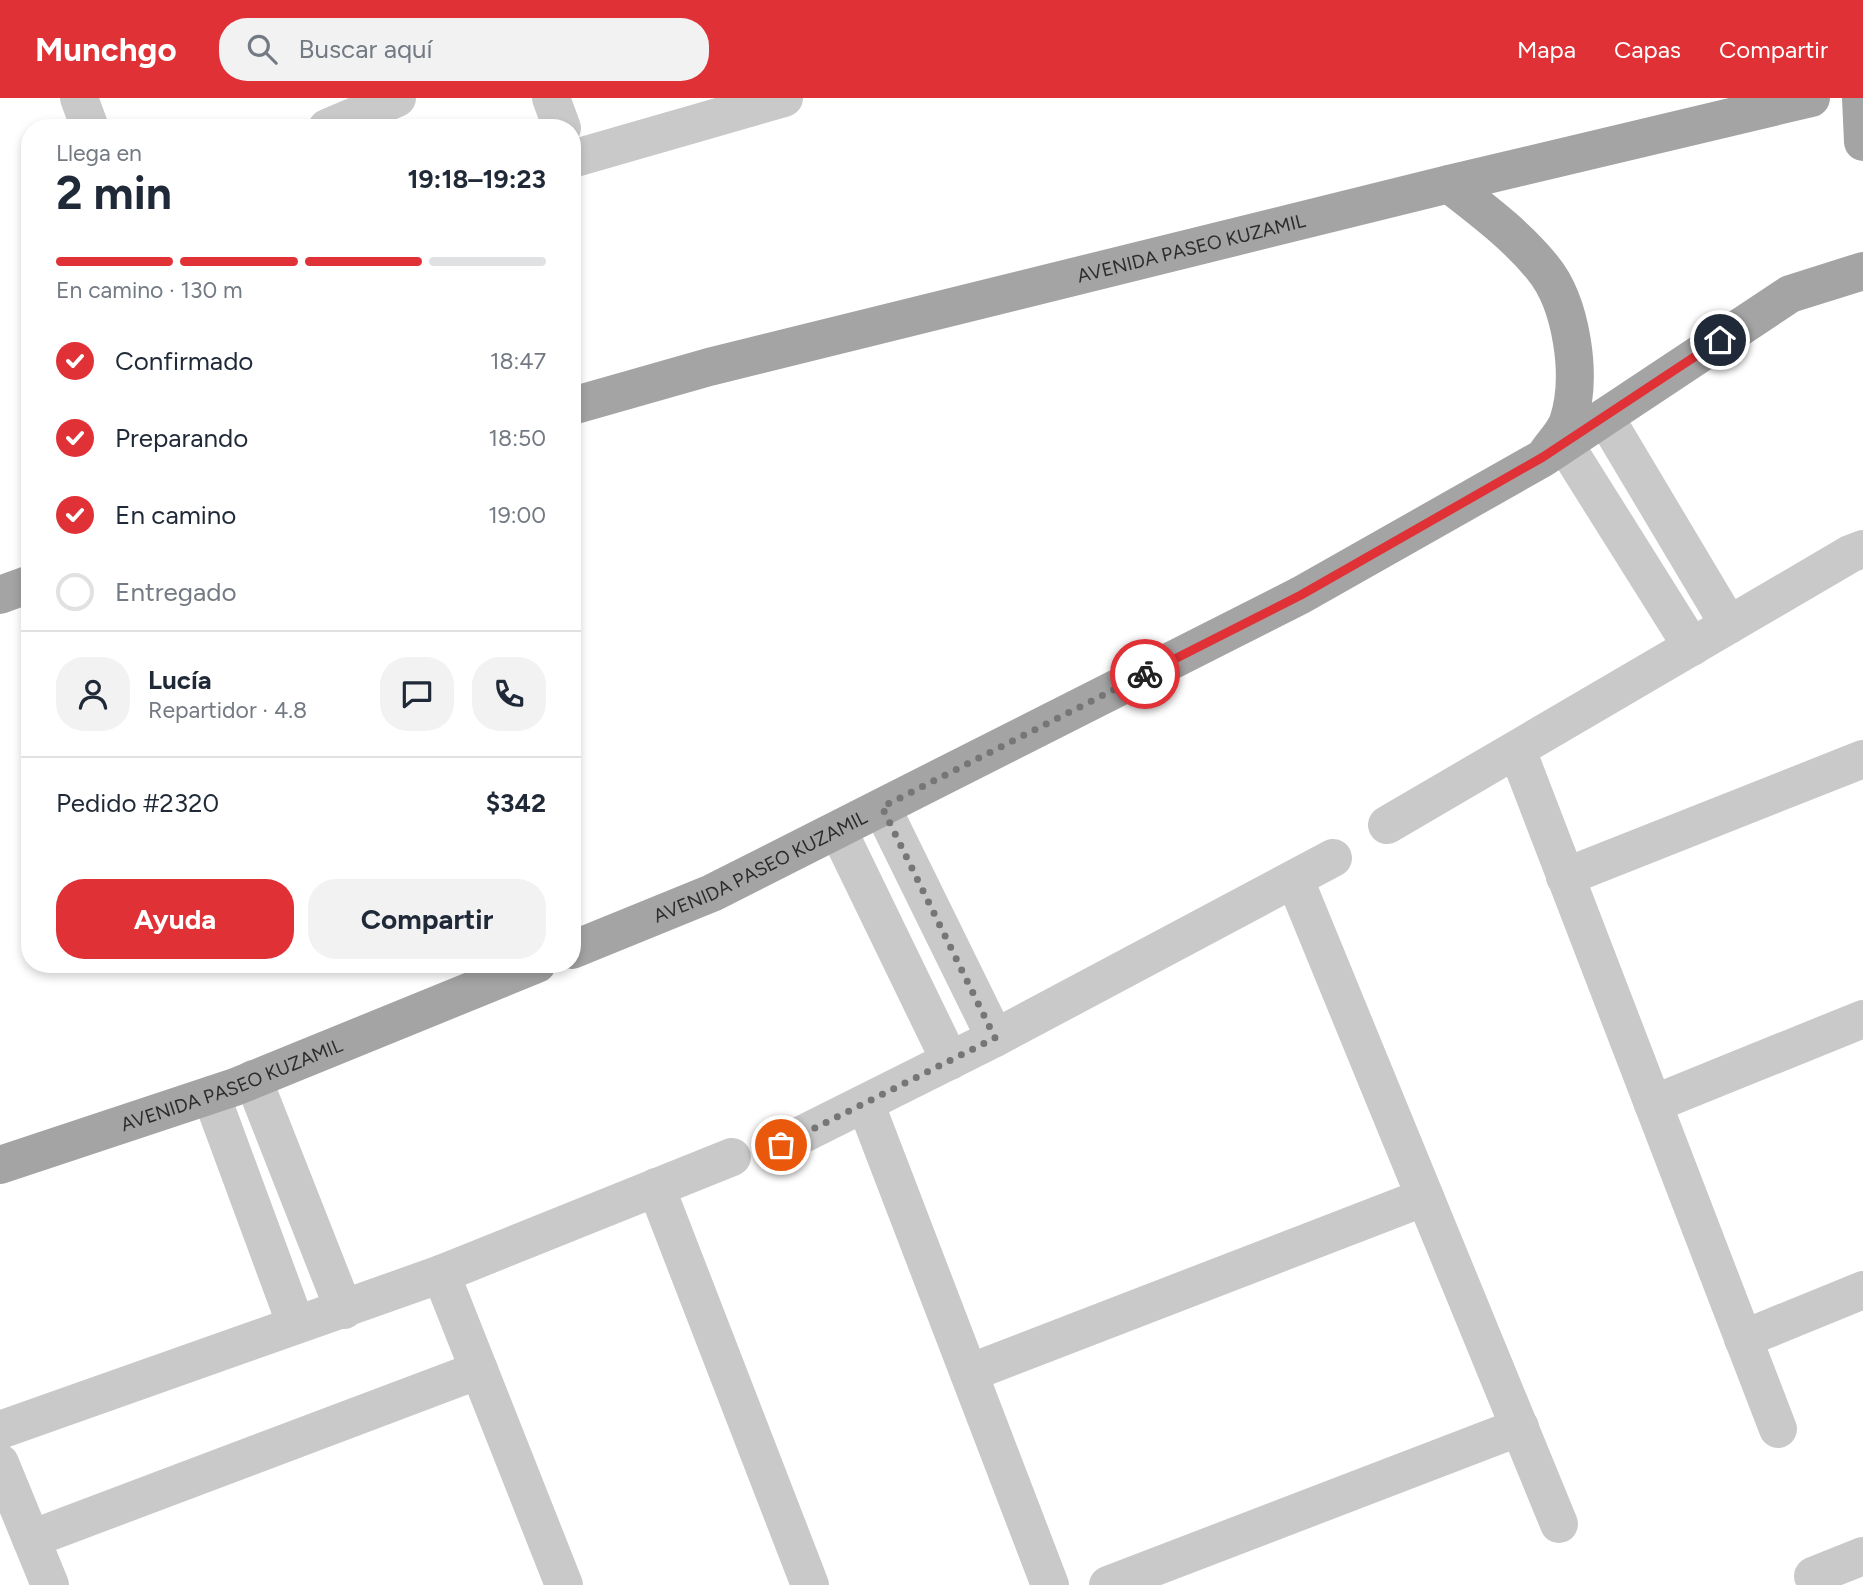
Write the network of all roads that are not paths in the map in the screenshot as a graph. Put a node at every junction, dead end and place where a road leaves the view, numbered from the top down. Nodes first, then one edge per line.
1 (79, 98) edge
2 (397, 98) edge
3 (551, 98) edge
4 (784, 98) edge
5 (1811, 98) edge
6 (1861, 98) edge
7 (87, 119) edge
8 (348, 119) edge
9 (559, 119) edge
10 (1863, 142) edge
11 (581, 156) edge
12 (1450, 184) junction
13 (1863, 271) edge
14 (581, 403) edge
15 (1605, 417) junction
16 (1554, 450) junction
17 (1863, 549) edge
18 (21, 587) edge
19 (0, 595) edge
20 (1728, 625) junction
21 (1692, 647) junction
22 (1517, 750) junction
23 (1863, 759) edge
24 (882, 807) junction
25 (1387, 825) dead end
26 (838, 830) junction
27 (1333, 858) dead end
28 (1565, 877) junction
29 (1295, 880) junction
30 (581, 946) edge
31 (515, 973) edge
32 (1863, 1019) edge
33 (995, 1038) junction
34 (950, 1061) junction
35 (253, 1079) junction
36 (211, 1094) junction
37 (1653, 1104) junction
38 (866, 1105) junction
39 (781, 1145) dead end
40 (732, 1157) dead end
41 (0, 1165) edge
42 (656, 1187) junction
43 (1425, 1197) junction
44 (441, 1274) junction
45 (1863, 1290) edge
46 (344, 1310) junction
47 (296, 1325) junction
48 (1743, 1339) junction
49 (479, 1370) junction
50 (970, 1373) junction
51 (1520, 1427) junction
52 (1778, 1429) dead end
53 (0, 1430) edge
54 (0, 1463) edge
55 (1559, 1524) dead end
56 (31, 1539) junction
57 (1862, 1558) edge
58 (1813, 1576) dead end
59 (555, 1582) edge
60 (50, 1585) edge
61 (810, 1585) edge
62 (1050, 1585) edge
63 (1108, 1585) edge

1 - 7 street
2 - 8 street
3 - 9 street
4 - 11 street
5 - 12 main road, AVENIDA PASEO KUZAMIL
6 - 10 main road
12 - 14 main road, AVENIDA PASEO KUZAMIL
12 - 16 main road
13 - 15 main road, AVENIDA PASEO KUZAMIL
15 - 16 main road, AVENIDA PASEO KUZAMIL
15 - 20 street
16 - 21 street
16 - 24 main road, AVENIDA PASEO KUZAMIL
17 - 20 street
18 - 19 main road
20 - 21 street
21 - 22 street
22 - 25 street
22 - 28 street
23 - 28 street
24 - 26 main road, AVENIDA PASEO KUZAMIL
24 - 33 street
26 - 30 main road, AVENIDA PASEO KUZAMIL
26 - 34 street
27 - 29 street
28 - 37 street
29 - 33 street
29 - 43 street
31 - 35 main road, AVENIDA PASEO KUZAMIL
32 - 37 street
33 - 34 street
34 - 38 street
35 - 36 main road, AVENIDA PASEO KUZAMIL
35 - 46 street
36 - 41 main road, AVENIDA PASEO KUZAMIL
36 - 47 street
37 - 48 street
38 - 39 street
38 - 50 street
40 - 42 street
42 - 44 street
42 - 61 street
43 - 50 street
43 - 51 street
44 - 46 street
44 - 49 street
45 - 48 street
46 - 47 street
47 - 53 street
48 - 52 street
49 - 56 street
49 - 59 street
50 - 62 street
51 - 55 street
51 - 63 street
54 - 56 street
56 - 60 street
57 - 58 street

